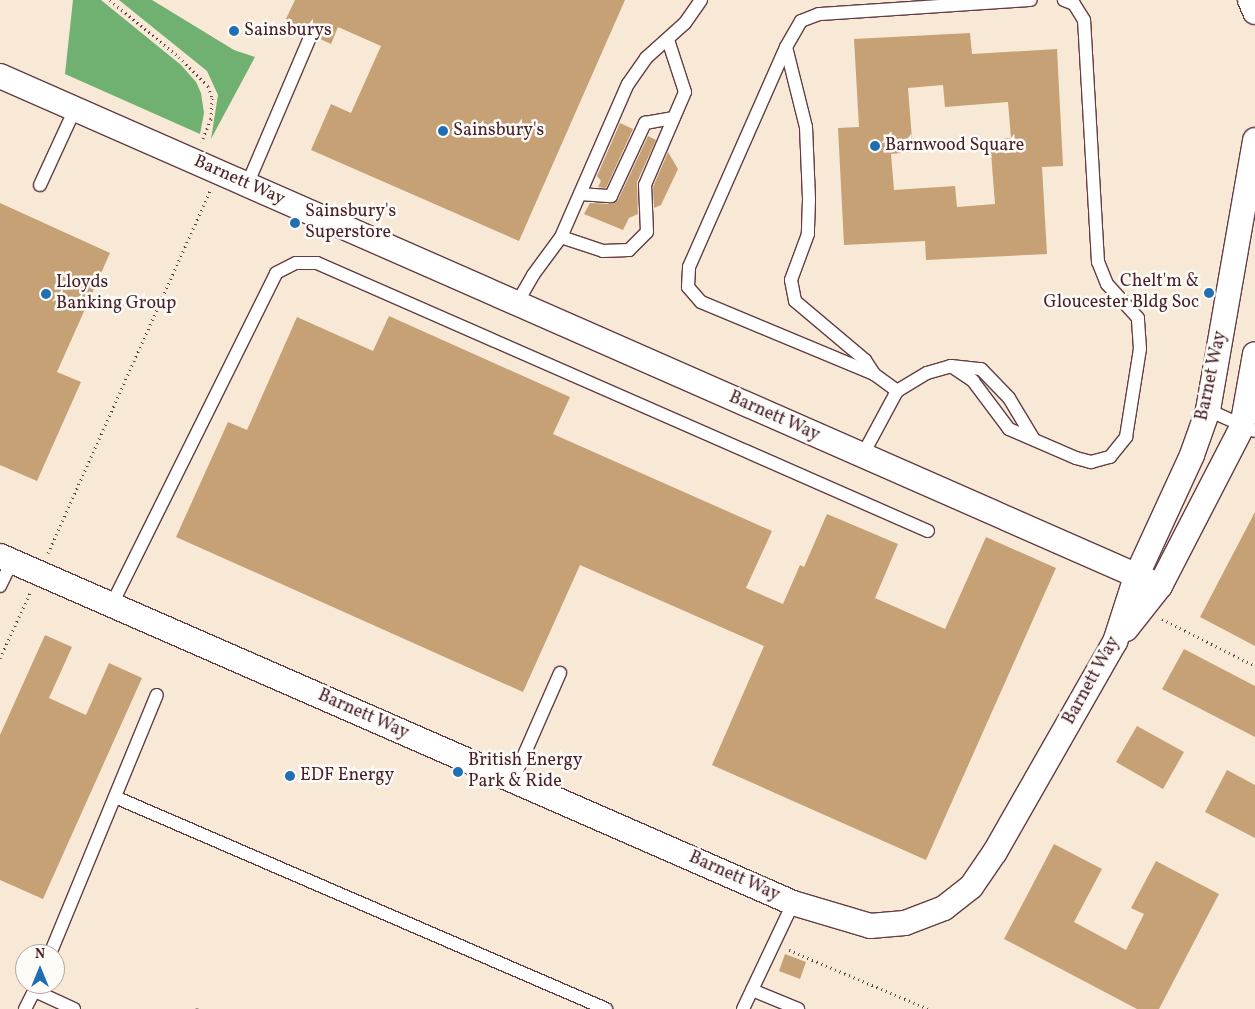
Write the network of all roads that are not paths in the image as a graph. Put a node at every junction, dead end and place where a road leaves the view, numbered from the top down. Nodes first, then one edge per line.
1 (701, 0) edge
2 (1031, 0) edge
3 (1064, 0) edge
4 (1250, 0) edge
5 (1255, 12) edge
6 (311, 35) dead end
7 (668, 40) junction
8 (786, 47) junction
9 (0, 76) edge
10 (75, 109) junction
11 (674, 118) junction
12 (1255, 140) edge
13 (40, 185) dead end
14 (247, 185) junction
15 (580, 194) junction
16 (561, 237) junction
17 (517, 304) junction
18 (1255, 354) edge
19 (951, 366) junction
20 (874, 374) junction
21 (897, 391) junction
22 (1208, 410) junction
23 (1248, 429) edge
24 (1033, 438) junction
25 (862, 456) junction
26 (928, 530) dead end
27 (6, 559) edge
28 (1136, 577) junction
29 (0, 586) edge
30 (1160, 586) junction
31 (112, 604) junction
32 (1115, 642) junction
33 (560, 673) dead end
34 (157, 695) dead end
35 (513, 780) junction
36 (116, 797) junction
37 (794, 903) junction
38 (54, 944) edge
39 (752, 990) junction
40 (32, 994) edge
41 (48, 994) edge
42 (25, 1009) edge
43 (74, 1009) edge
44 (606, 1009) edge
45 (744, 1009) edge
46 (798, 1009) edge

1 - 7 lane
2 - 8 lane
3 - 24 lane
4 - 5 street
6 - 14 lane
7 - 11 lane
7 - 15 lane
8 - 20 lane
8 - 20 lane
9 - 10 street, Barnett Way
10 - 13 lane
10 - 14 street, Barnett Way
11 - 15 lane
11 - 16 lane
12 - 22 street, Barnet Way
14 - 17 street, Barnett Way
15 - 16 lane
16 - 17 lane
17 - 25 street, Barnett Way
18 - 23 street
19 - 21 lane
19 - 24 lane
19 - 24 lane
20 - 21 lane
21 - 25 lane
22 - 23 lane
22 - 28 street, Barnet Way
23 - 30 street
25 - 28 street, Barnett Way
26 - 31 lane
27 - 29 lane
27 - 31 street, Barnett Way
28 - 30 street
28 - 32 street, Barnett Way
30 - 32 street
31 - 35 street, Barnett Way
32 - 37 street, Barnett Way
33 - 35 lane
34 - 36 lane
35 - 37 street, Barnett Way
36 - 38 lane
36 - 44 lane
37 - 39 lane
39 - 45 lane
39 - 46 lane
40 - 42 lane
41 - 43 lane

